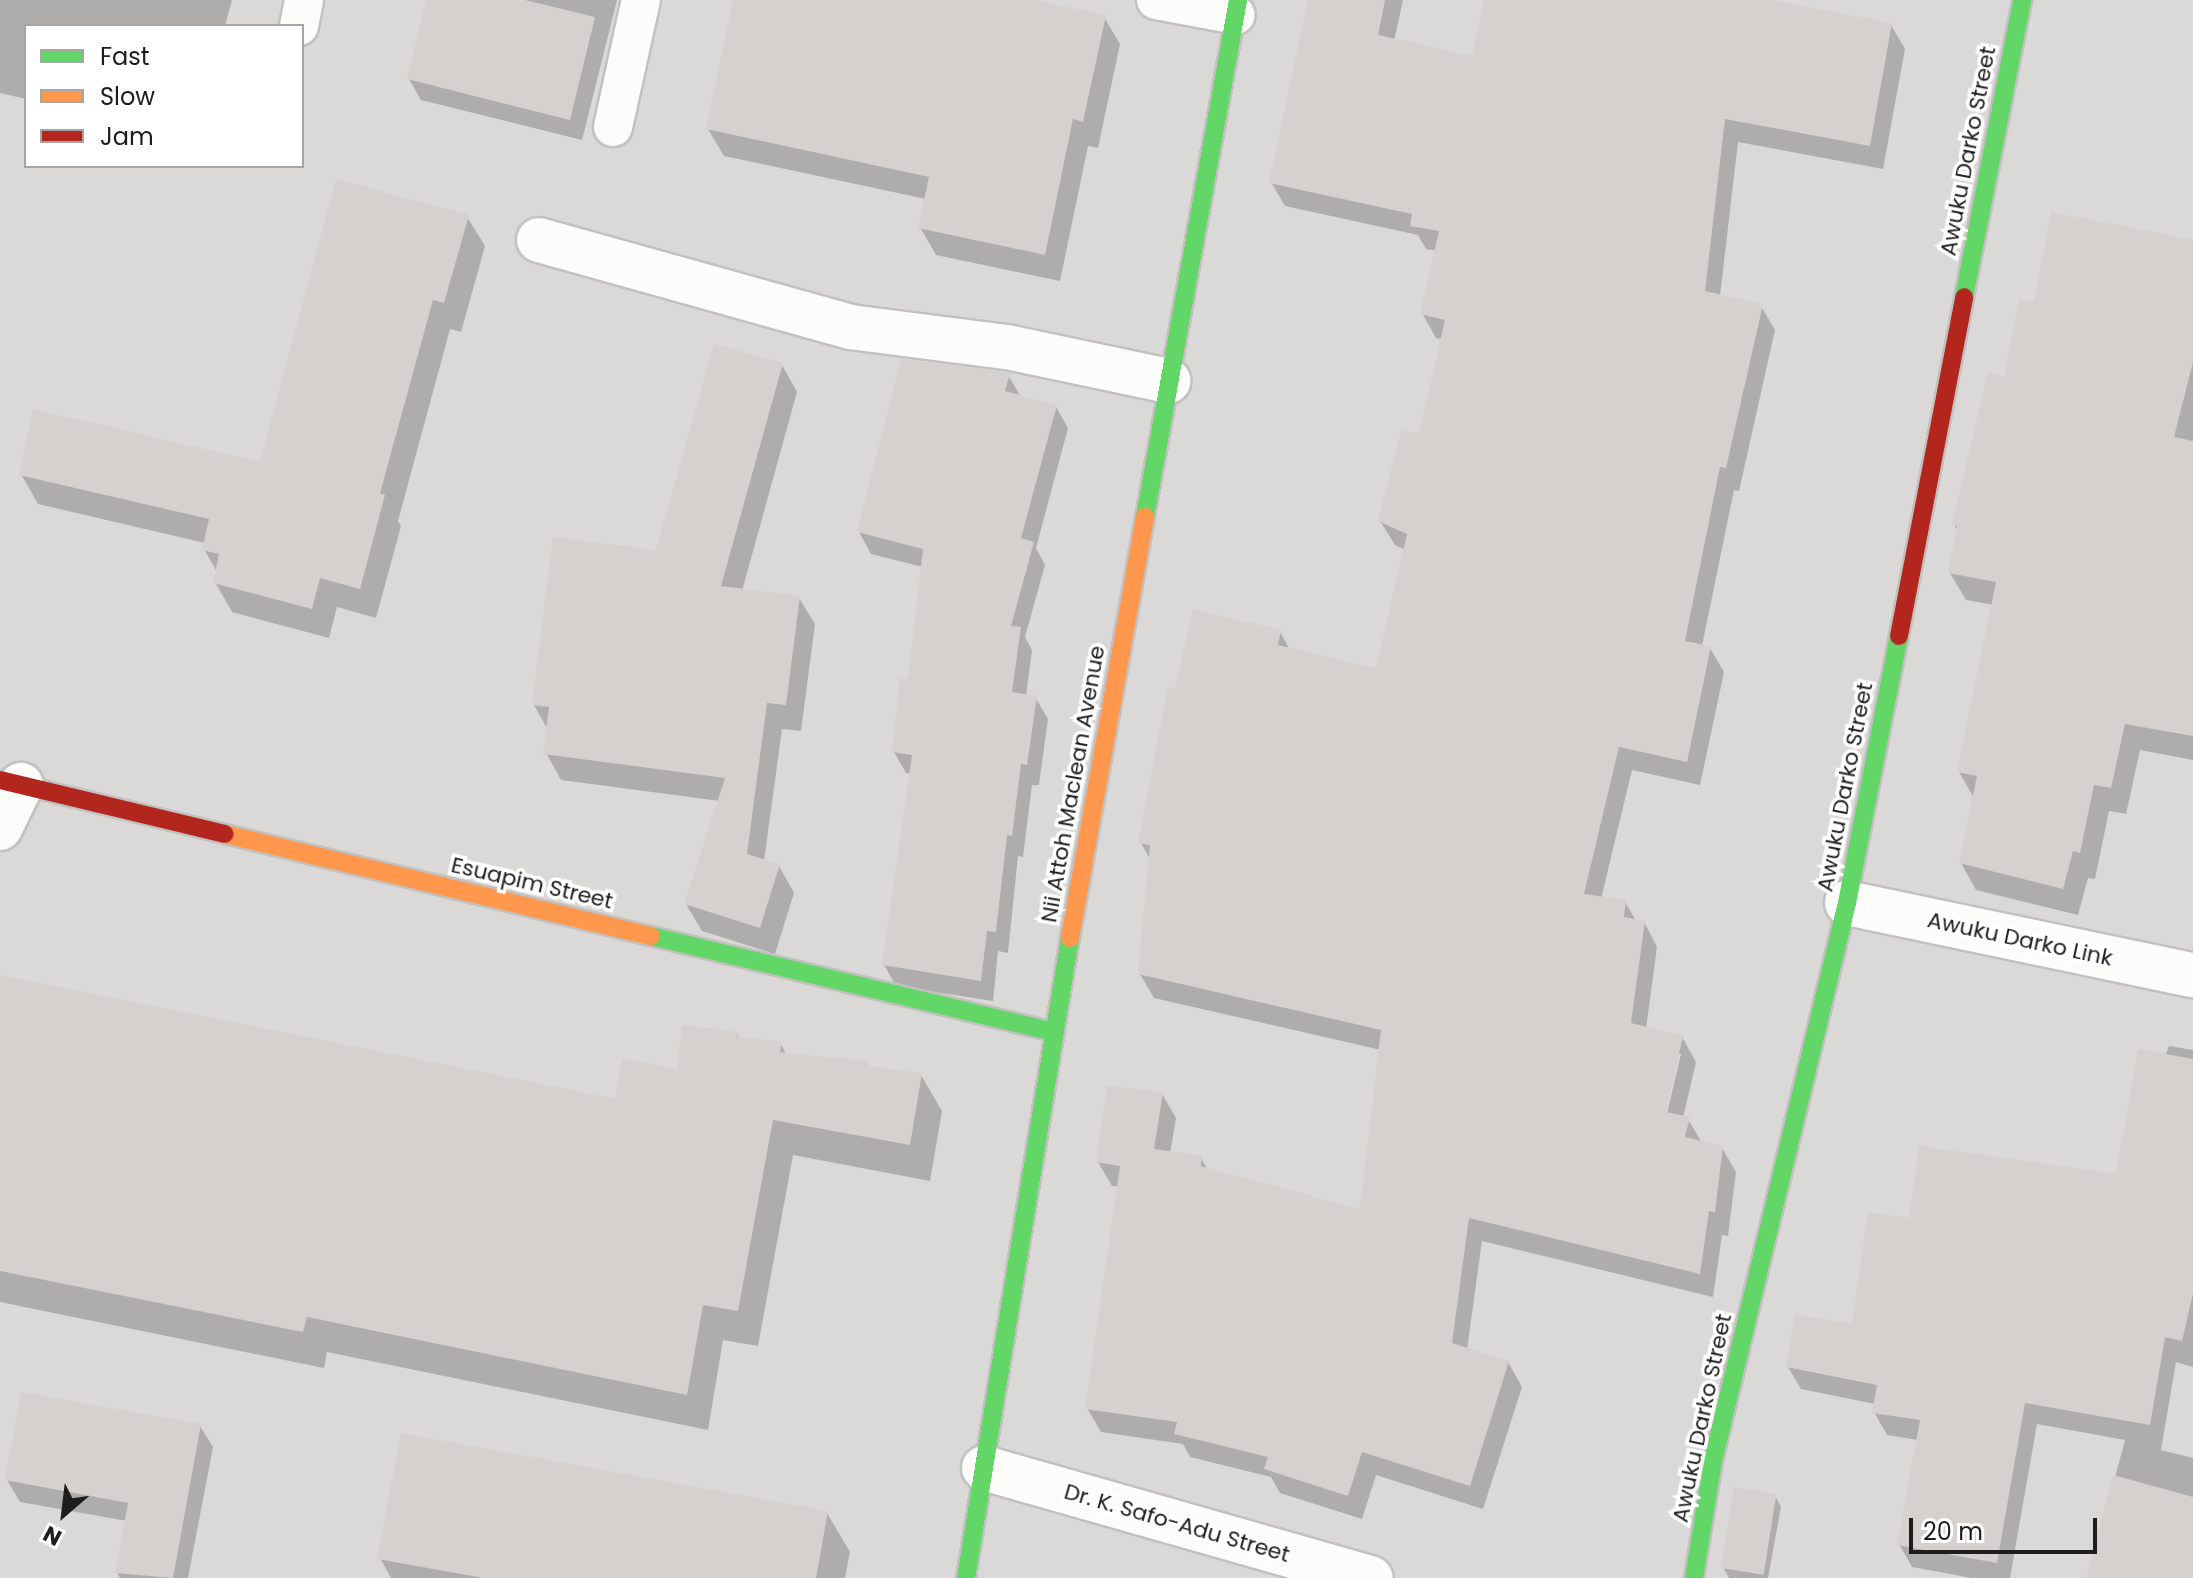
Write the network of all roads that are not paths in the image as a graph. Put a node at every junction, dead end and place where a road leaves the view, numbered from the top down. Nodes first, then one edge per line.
1 (304, 0) edge
2 (641, 0) edge
3 (1156, 0) edge
4 (2022, 0) edge
5 (1237, 8) edge
6 (299, 24) edge
7 (613, 127) dead end
8 (539, 240) dead end
9 (1168, 381) junction
10 (10, 782) edge
11 (0, 828) edge
12 (1847, 903) junction
13 (2193, 975) edge
14 (1053, 1032) junction
15 (984, 1468) junction
16 (966, 1578) edge
17 (1371, 1578) edge
18 (1694, 1578) edge

1 - 6 lane
2 - 7 lane
3 - 5 lane
4 - 12 street, Awuku Darko Street
5 - 9 street, Nii Attoh Maclean Avenue
8 - 9 street
9 - 14 street, Nii Attoh Maclean Avenue
10 - 11 street
10 - 14 street, Esuapim Street
12 - 13 street, Awuku Darko Link
12 - 18 street, Awuku Darko Street
14 - 15 street, Nii Attoh Maclean Avenue
15 - 16 street, Nii Attoh Maclean Avenue
15 - 17 street, Dr. K. Safo-Adu Street

